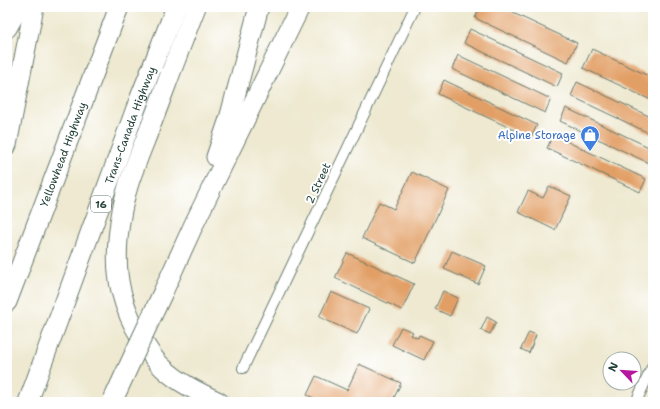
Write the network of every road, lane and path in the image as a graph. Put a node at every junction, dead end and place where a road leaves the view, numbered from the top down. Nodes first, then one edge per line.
1 (19, 7) edge
2 (119, 7) edge
3 (176, 7) edge
4 (196, 7) edge
5 (259, 7) edge
6 (300, 7) edge
7 (415, 7) edge
8 (33, 14) edge
9 (7, 28) edge
10 (7, 145) edge
11 (194, 224) junction
12 (7, 302) edge
13 (653, 365) edge
14 (243, 368) dead end
15 (113, 401) edge
16 (28, 402) edge
17 (219, 402) edge
18 (636, 402) edge

1 - 9 highway
2 - 12 highway, Yellowhead Highway
3 - 16 highway, Trans-Canada Highway / 16
4 - 17 highway
5 - 11 highway
6 - 11 highway
7 - 14 street, 2 Street
8 - 10 highway
11 - 15 highway, bridge
13 - 18 street

